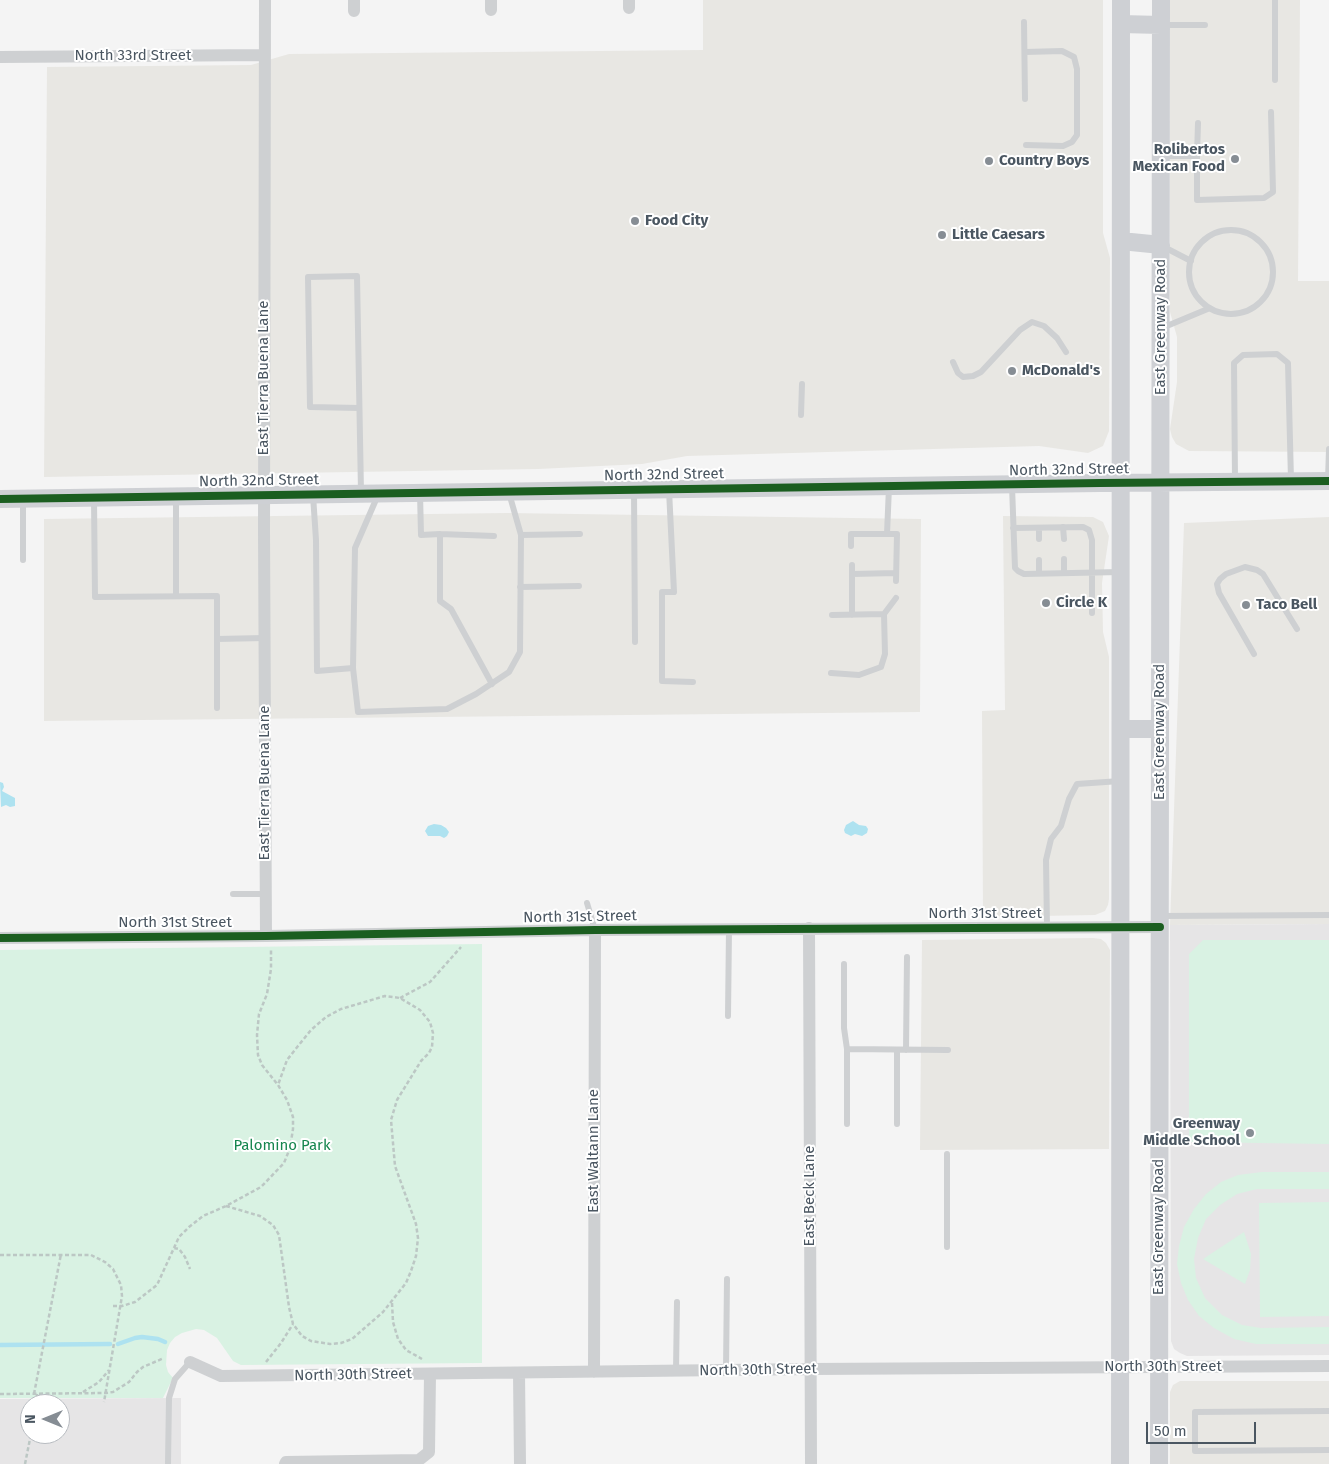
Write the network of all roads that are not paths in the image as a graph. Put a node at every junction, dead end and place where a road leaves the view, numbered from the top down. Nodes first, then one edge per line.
1 (265, 0) edge
2 (1121, 0) edge
3 (1161, 0) edge
4 (1275, 0) edge
5 (1024, 22) dead end
6 (1121, 24) junction
7 (1161, 25) junction
8 (1205, 25) dead end
9 (1025, 52) junction
10 (265, 55) junction
11 (0, 57) edge
12 (1275, 80) dead end
13 (1025, 99) dead end
14 (1272, 112) dead end
15 (1198, 123) dead end
16 (1026, 145) dead end
17 (1161, 156) junction
18 (1198, 156) junction
19 (1121, 241) junction
20 (1161, 245) junction
21 (1191, 261) junction
22 (1210, 308) junction
23 (1161, 328) junction
24 (1066, 352) dead end
25 (953, 362) dead end
26 (802, 384) dead end
27 (359, 408) junction
28 (801, 415) dead end
29 (1329, 450) edge
30 (1329, 481) edge
31 (1160, 482) junction
32 (1235, 482) junction
33 (1291, 482) junction
34 (1120, 483) junction
35 (1012, 484) junction
36 (889, 486) junction
37 (668, 489) junction
38 (634, 490) junction
39 (508, 491) junction
40 (370, 493) junction
41 (420, 493) junction
42 (313, 494) junction
43 (264, 495) junction
44 (176, 496) junction
45 (94, 497) junction
46 (23, 498) junction
47 (0, 499) edge
48 (1063, 527) junction
49 (1013, 528) junction
50 (1039, 528) junction
51 (440, 534) junction
52 (580, 534) dead end
53 (887, 534) junction
54 (520, 535) junction
55 (494, 536) dead end
56 (1039, 539) dead end
57 (1064, 539) dead end
58 (852, 546) dead end
59 (1064, 559) dead end
60 (23, 560) dead end
61 (1039, 560) dead end
62 (852, 565) dead end
63 (1092, 572) junction
64 (1120, 572) junction
65 (896, 573) junction
66 (1038, 573) junction
67 (1064, 573) junction
68 (852, 574) junction
69 (896, 581) dead end
70 (580, 586) dead end
71 (520, 587) junction
72 (176, 596) junction
73 (896, 598) dead end
74 (1092, 613) dead end
75 (884, 614) junction
76 (832, 615) dead end
77 (852, 615) junction
78 (1297, 629) dead end
79 (264, 638) junction
80 (217, 639) junction
81 (635, 642) dead end
82 (1254, 654) dead end
83 (353, 668) junction
84 (831, 673) dead end
85 (693, 682) dead end
86 (492, 684) junction
87 (217, 708) dead end
88 (1120, 729) junction
89 (1160, 729) junction
90 (1121, 782) junction
91 (233, 894) dead end
92 (266, 894) junction
93 (587, 903) dead end
94 (1329, 915) edge
95 (1160, 922) junction
96 (1047, 927) junction
97 (1121, 927) junction
98 (809, 928) junction
99 (729, 929) junction
100 (595, 930) junction
101 (266, 936) junction
102 (0, 938) edge
103 (907, 957) dead end
104 (844, 964) dead end
105 (728, 1016) dead end
106 (847, 1049) junction
107 (897, 1050) junction
108 (906, 1050) junction
109 (948, 1050) dead end
110 (847, 1124) dead end
111 (897, 1124) dead end
112 (947, 1154) dead end
113 (947, 1247) dead end
114 (726, 1279) dead end
115 (676, 1302) dead end
116 (190, 1362) joint
117 (1329, 1366) edge
118 (1120, 1367) junction
119 (1158, 1367) junction
120 (428, 1368) junction
121 (811, 1369) junction
122 (726, 1370) junction
123 (676, 1371) junction
124 (594, 1372) junction
125 (519, 1373) junction
126 (1329, 1411) edge
127 (1329, 1450) edge
128 (286, 1463) edge
129 (168, 1464) edge
130 (520, 1464) edge
131 (811, 1464) edge
132 (1120, 1464) edge
133 (1159, 1464) edge

1 - 10 street, East Tierra Buena Lane
2 - 6 main road
3 - 7 main road, East Greenway Road
4 - 12 lane
5 - 9 lane
6 - 7 main road
6 - 19 main road
7 - 8 lane
7 - 17 main road, East Greenway Road
9 - 13 lane
9 - 16 lane
10 - 11 street, North 33rd Street
10 - 43 street, East Tierra Buena Lane
14 - 18 lane
15 - 18 lane
17 - 18 lane
17 - 20 main road, East Greenway Road
19 - 20 main road
19 - 34 main road
20 - 21 lane
20 - 23 main road, East Greenway Road
21 - 22 lane
21 - 22 lane
22 - 23 lane
23 - 31 main road, East Greenway Road
24 - 25 lane
26 - 28 lane
27 - 27 lane
27 - 40 lane
29 - 30 lane
30 - 33 main road, North 32nd Street
31 - 32 main road, North 32nd Street
31 - 34 main road, North 32nd Street
31 - 89 main road, East Greenway Road
32 - 33 main road, North 32nd Street
32 - 33 lane
34 - 35 main road, North 32nd Street
34 - 64 main road
35 - 36 main road, North 32nd Street
35 - 49 lane
36 - 37 main road, North 32nd Street
36 - 53 lane
37 - 38 main road, North 32nd Street
37 - 85 lane
38 - 39 main road, North 32nd Street
38 - 81 lane
39 - 41 main road, North 32nd Street
39 - 54 lane
40 - 41 main road, North 32nd Street
40 - 42 main road, North 32nd Street
40 - 83 lane
41 - 51 lane
42 - 43 main road, North 32nd Street
42 - 83 lane
43 - 44 main road, North 32nd Street
43 - 79 street, East Tierra Buena Lane
44 - 45 main road, North 32nd Street
44 - 72 lane
45 - 46 main road, North 32nd Street
45 - 72 lane
46 - 47 main road, North 32nd Street
46 - 60 lane
48 - 50 lane
48 - 57 lane
48 - 63 lane
49 - 50 lane
49 - 66 lane
50 - 56 lane
51 - 55 lane
51 - 86 lane
52 - 54 lane
53 - 58 lane
53 - 65 lane
54 - 71 lane
59 - 67 lane
61 - 66 lane
62 - 68 lane
63 - 64 lane
63 - 67 lane
63 - 74 lane
64 - 88 main road
65 - 68 lane
65 - 69 lane
66 - 67 lane
68 - 77 lane
70 - 71 lane
71 - 86 lane
72 - 80 lane
73 - 75 lane
75 - 77 lane
75 - 84 lane
76 - 77 lane
78 - 82 lane
79 - 80 lane
79 - 92 street, East Tierra Buena Lane
80 - 87 lane
83 - 86 lane
88 - 89 main road
88 - 90 main road
89 - 95 main road, East Greenway Road
90 - 96 lane
90 - 97 main road
91 - 92 lane
92 - 101 street, East Tierra Buena Lane
93 - 100 lane
94 - 95 lane
95 - 97 street, North 31st Street
95 - 119 main road, East Greenway Road
96 - 97 street, North 31st Street
96 - 98 street, North 31st Street
97 - 118 main road
98 - 99 street, North 31st Street
98 - 121 street, East Beck Lane
99 - 100 street, North 31st Street
99 - 105 lane
100 - 101 street, North 31st Street
100 - 124 street, East Waltann Lane
101 - 102 street, North 31st Street
103 - 108 lane
104 - 106 lane
106 - 107 lane
106 - 110 lane
107 - 108 lane
107 - 111 lane
108 - 109 lane
112 - 113 lane
114 - 122 lane
115 - 123 lane
116 - 120 street, North 30th Street
116 - 129 lane
117 - 119 street, North 30th Street
118 - 119 street, North 30th Street
118 - 121 street, North 30th Street
118 - 132 main road
119 - 133 main road, East Greenway Road
120 - 125 street, North 30th Street
120 - 128 street
121 - 122 street, North 30th Street
121 - 131 street, East Beck Lane
122 - 123 street, North 30th Street
123 - 124 street, North 30th Street
124 - 125 street, North 30th Street
125 - 130 street
126 - 127 lane

